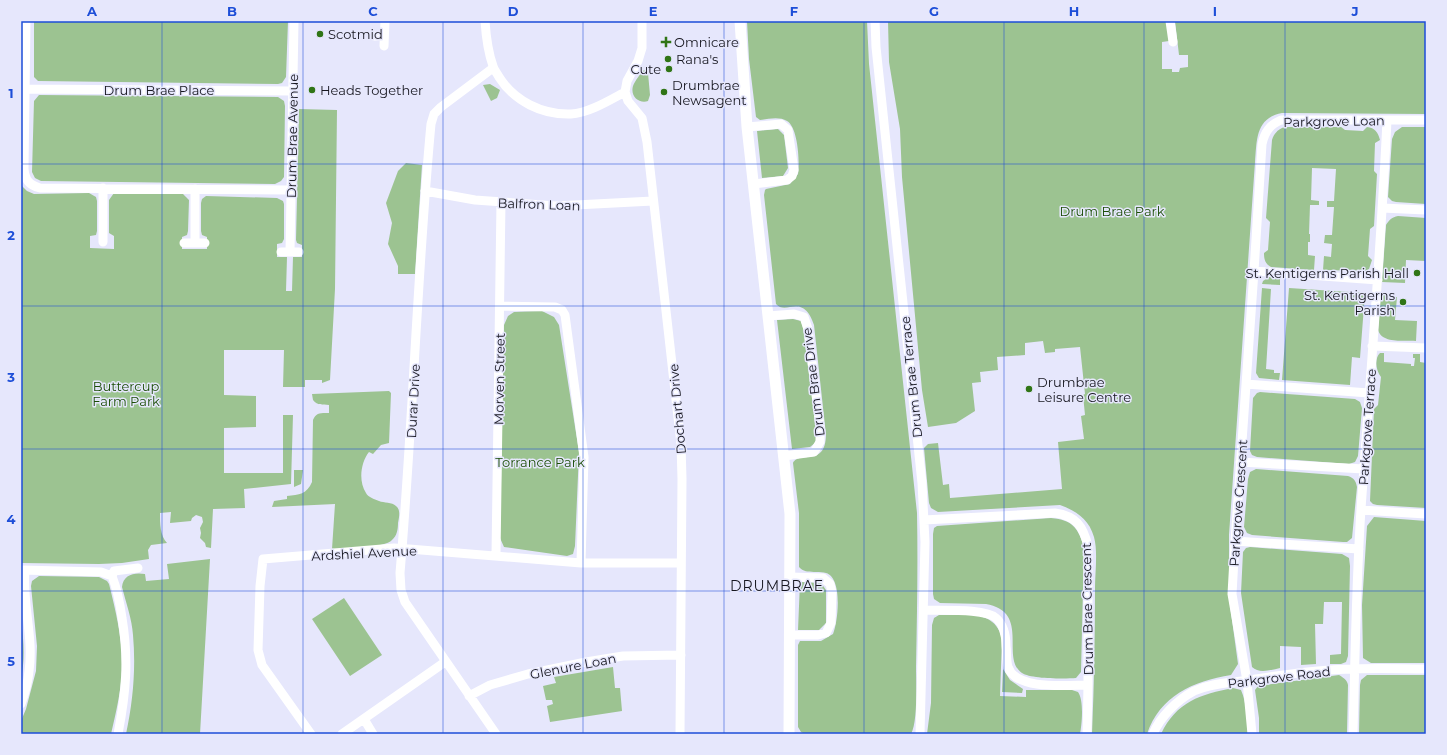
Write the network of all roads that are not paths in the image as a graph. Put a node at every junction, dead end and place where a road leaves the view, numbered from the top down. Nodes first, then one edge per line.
1 (26, 21) edge
2 (294, 21) edge
3 (385, 21) edge
4 (485, 21) edge
5 (642, 21) edge
6 (740, 21) edge
7 (876, 21) edge
8 (1170, 21) edge
9 (374, 36) dead end
10 (384, 36) junction
11 (1173, 42) dead end
12 (384, 46) dead end
13 (493, 68) junction
14 (25, 89) junction
15 (292, 91) junction
16 (625, 92) junction
17 (1387, 120) junction
18 (1426, 120) edge
19 (747, 127) junction
20 (754, 184) junction
21 (103, 188) junction
22 (195, 189) junction
23 (291, 190) junction
24 (426, 191) junction
25 (653, 201) junction
26 (501, 202) junction
27 (1382, 208) junction
28 (1426, 210) edge
29 (102, 242) dead end
30 (184, 243) dead end
31 (195, 243) junction
32 (205, 243) dead end
33 (290, 252) dead end
34 (1254, 271) junction
35 (1378, 280) junction
36 (501, 306) junction
37 (768, 316) junction
38 (1372, 346) junction
39 (1426, 348) edge
40 (1246, 384) junction
41 (1369, 393) junction
42 (784, 456) junction
43 (1240, 462) junction
44 (1364, 469) junction
45 (1361, 510) junction
46 (1426, 514) edge
47 (924, 520) junction
48 (1235, 541) junction
49 (402, 549) junction
50 (1359, 549) junction
51 (496, 555) junction
52 (581, 563) junction
53 (681, 563) junction
54 (138, 568) dead end
55 (23, 571) edge
56 (112, 576) junction
57 (790, 577) junction
58 (924, 610) junction
59 (789, 635) junction
60 (681, 655) junction
61 (445, 662) junction
62 (1355, 669) junction
63 (1426, 669) edge
64 (1246, 680) junction
65 (1088, 685) junction
66 (469, 696) junction
67 (21, 704) edge
68 (364, 720) junction
69 (118, 734) edge
70 (311, 734) edge
71 (342, 734) edge
72 (373, 734) edge
73 (496, 734) edge
74 (680, 734) edge
75 (788, 734) edge
76 (920, 734) edge
77 (1087, 734) edge
78 (1153, 734) edge
79 (1252, 734) edge
80 (1353, 734) edge

1 - 14 street
2 - 15 street, Drum Brae Avenue
3 - 10 street
4 - 13 street
5 - 16 street
6 - 19 street
7 - 47 street, Drum Brae Terrace
8 - 11 street
9 - 10 street
10 - 12 street
13 - 16 street
13 - 24 street, Durar Drive
14 - 15 street, Drum Brae Place
14 - 21 street
15 - 23 street, Drum Brae Avenue
16 - 25 street, Dochart Drive
17 - 18 street, Parkgrove Loan
17 - 27 street, Parkgrove Terrace
17 - 34 street, Parkgrove Loan
19 - 20 street
19 - 20 street
20 - 37 street
21 - 22 street
21 - 29 street
22 - 23 street
22 - 31 street
23 - 33 street, Drum Brae Avenue
24 - 26 street, Balfron Loan
24 - 49 street, Durar Drive
25 - 26 street, Balfron Loan
25 - 53 street, Dochart Drive
26 - 36 street, Morven Street
27 - 28 street
27 - 35 street, Parkgrove Terrace
30 - 31 street
31 - 32 street
34 - 35 street
34 - 40 street, Parkgrove Crescent
35 - 38 street, Parkgrove Terrace
36 - 51 street, Morven Street
36 - 52 street
37 - 42 street
37 - 42 street, Drum Brae Drive
38 - 39 street
38 - 41 street, Parkgrove Terrace
40 - 41 street
40 - 43 street, Parkgrove Crescent
41 - 44 street, Parkgrove Terrace
42 - 57 street
43 - 44 street
43 - 48 street, Parkgrove Crescent
44 - 45 street, Parkgrove Terrace
45 - 46 street
45 - 50 street, Parkgrove Terrace
47 - 58 street, Drum Brae Terrace
47 - 65 street, Drum Brae Crescent
48 - 50 street
48 - 64 street, Parkgrove Crescent
49 - 51 street, Ardshiel Avenue
49 - 61 street, Durar Drive
49 - 70 street, Ardshiel Avenue
50 - 62 street, Parkgrove Terrace
51 - 52 street, Ardshiel Avenue
52 - 53 street, Ardshiel Avenue
53 - 60 street, Dochart Drive
54 - 56 street
55 - 56 street
55 - 67 street
56 - 69 street
57 - 59 street
57 - 59 street
58 - 65 street
58 - 76 street, Drum Brae Terrace
59 - 75 street
60 - 66 street, Glenure Loan
60 - 74 street, Dochart Drive
61 - 66 street, Durar Drive
61 - 68 street
62 - 63 street, Parkgrove Road
62 - 64 street, Parkgrove Road
62 - 80 street, Parkgrove Terrace
64 - 78 street, Parkgrove Road
64 - 79 street, Parkgrove Crescent
65 - 77 street, Drum Brae Crescent
66 - 73 street, Durar Drive
68 - 71 street
68 - 72 street

